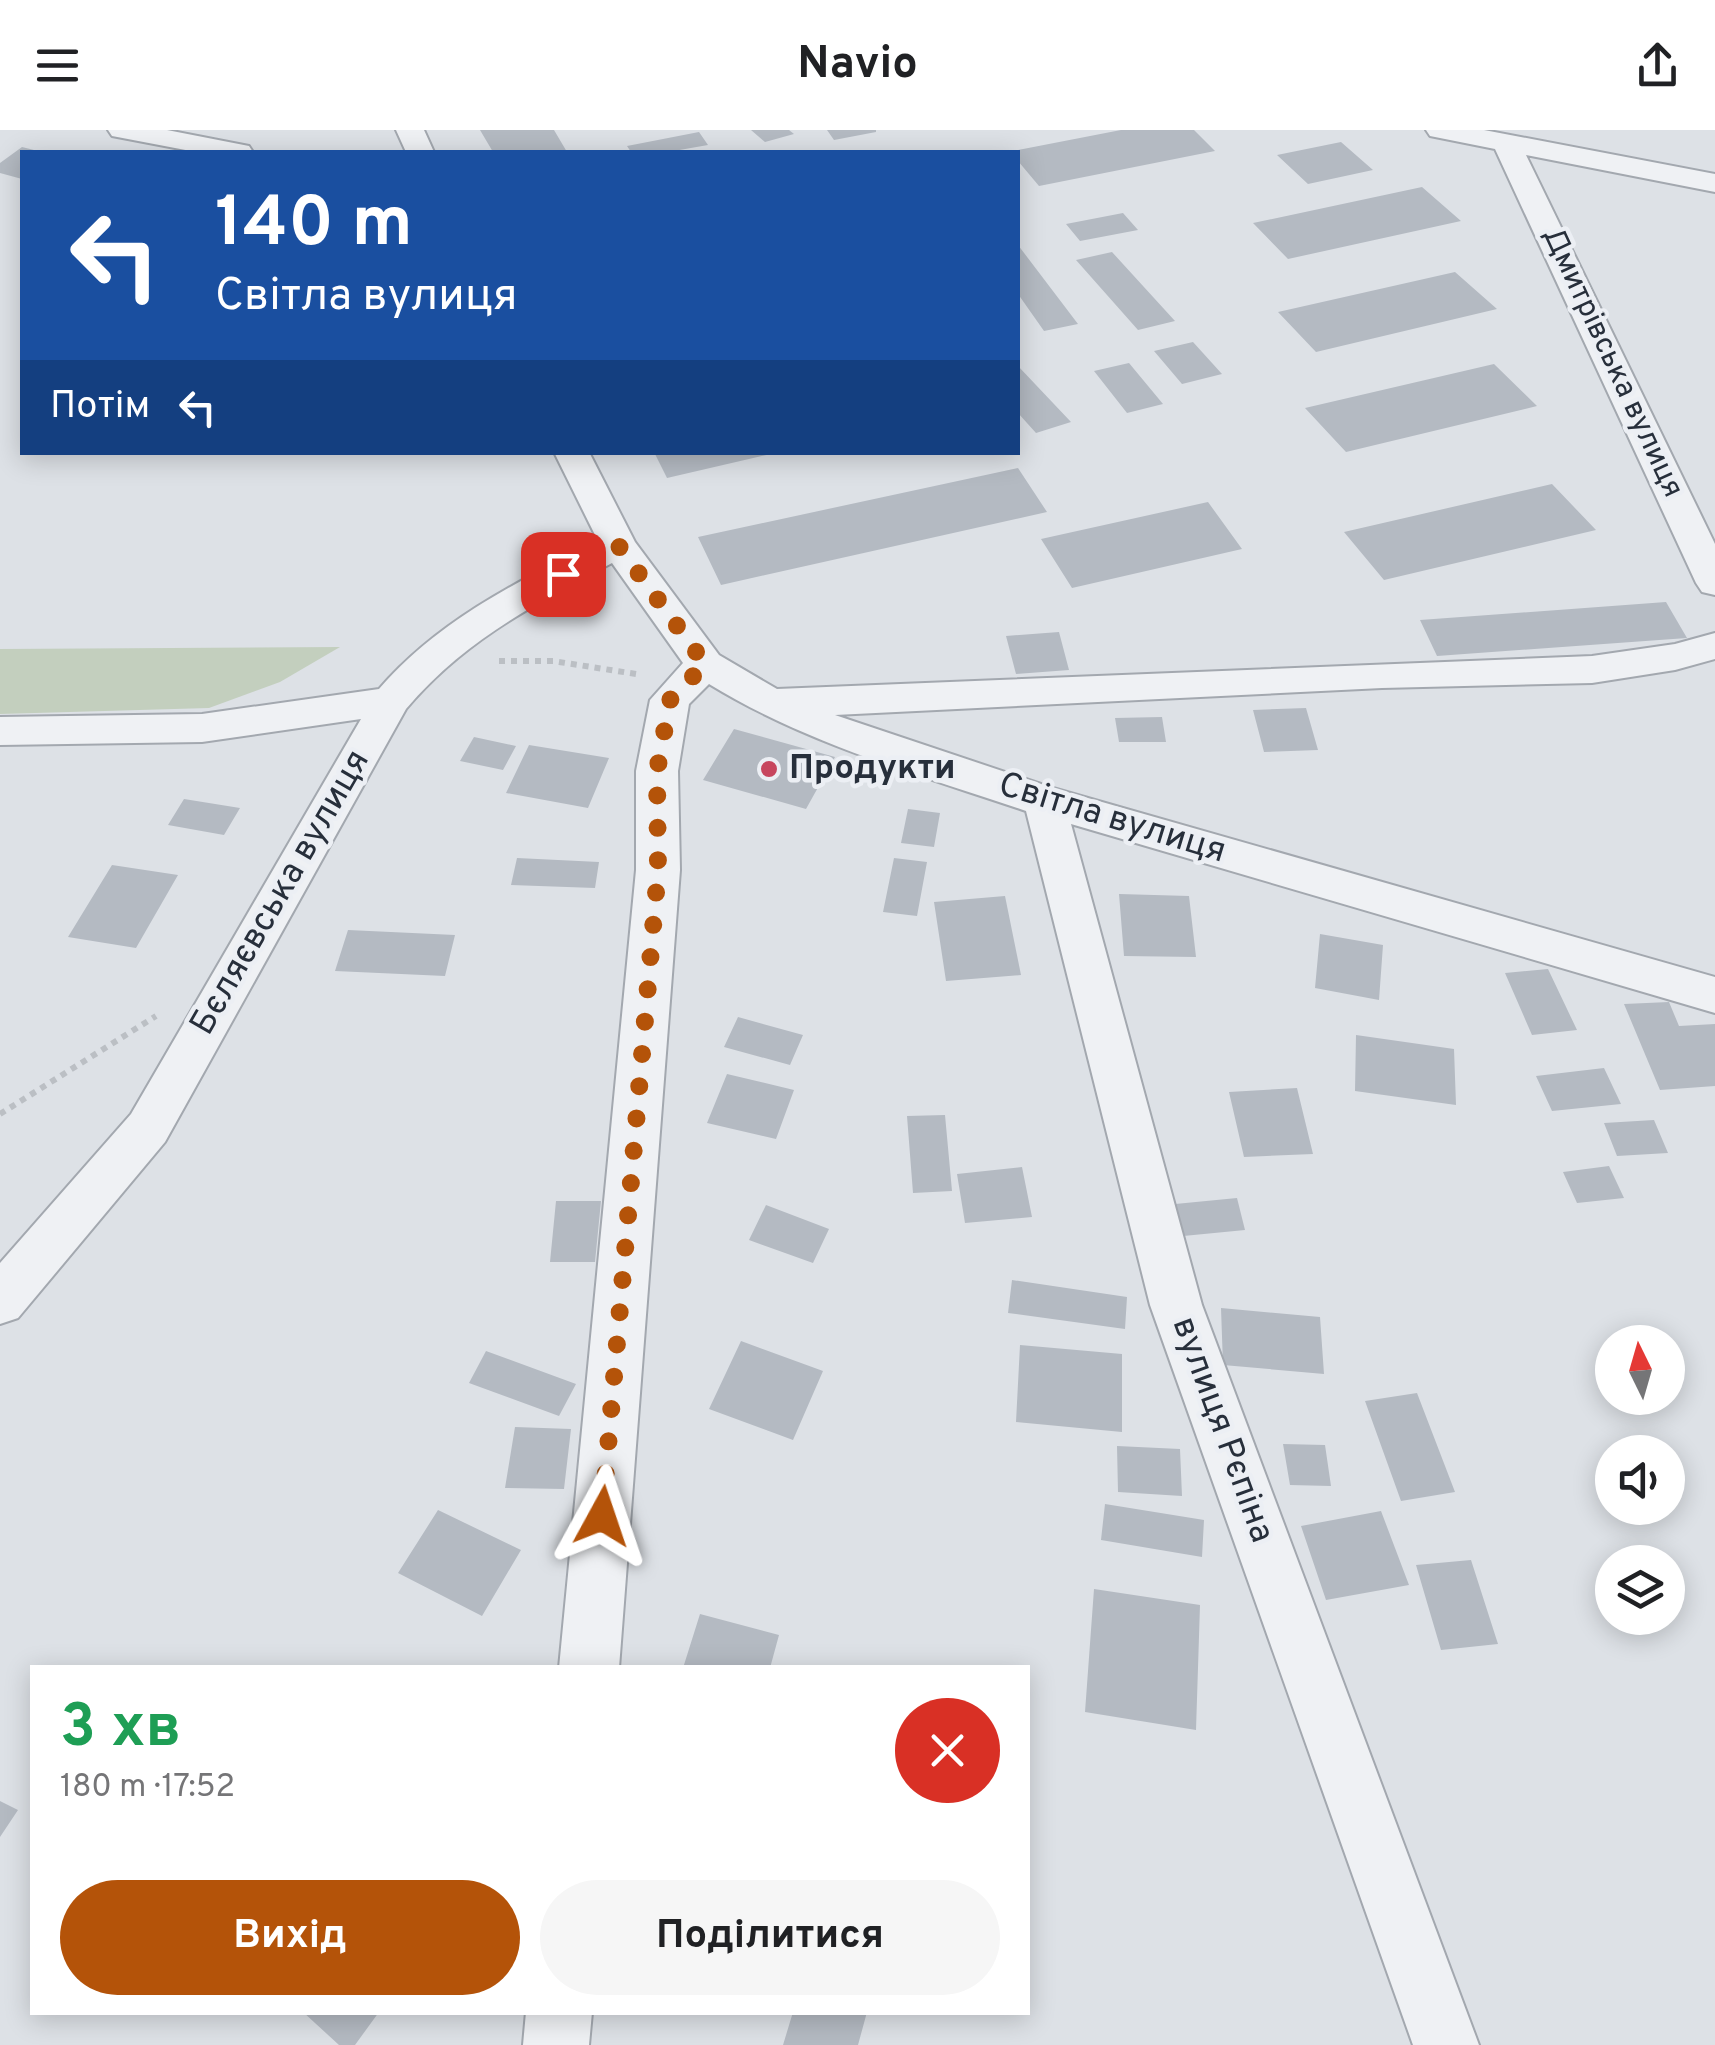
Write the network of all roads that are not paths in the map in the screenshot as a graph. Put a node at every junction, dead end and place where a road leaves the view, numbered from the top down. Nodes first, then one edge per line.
1 (122, 130) edge
2 (1440, 130) edge
3 (1506, 144) junction
4 (229, 150) edge
5 (1715, 183) edge
6 (573, 455) edge
7 (618, 545) junction
8 (1715, 584) edge
9 (1715, 646) edge
10 (694, 674) junction
11 (400, 690) junction
12 (764, 699) junction
13 (0, 730) edge
14 (1044, 800) junction
15 (1715, 995) edge
16 (0, 1301) edge
17 (589, 1665) edge
18 (559, 2015) edge
19 (556, 2045) edge
20 (1446, 2045) edge

1 - 4 street
2 - 3 street
3 - 5 street
3 - 8 street, Дмитрівська вулиця
6 - 7 street, Світла вулиця
7 - 10 street, Світла вулиця
7 - 11 street, Бєляєвська вулиця
9 - 12 street
10 - 12 street, Світла вулиця
10 - 17 street
11 - 13 street
11 - 16 street, Бєляєвська вулиця
12 - 14 street, Світла вулиця
14 - 15 street, Світла вулиця
14 - 20 street, вулиця Рєпіна
18 - 19 street

